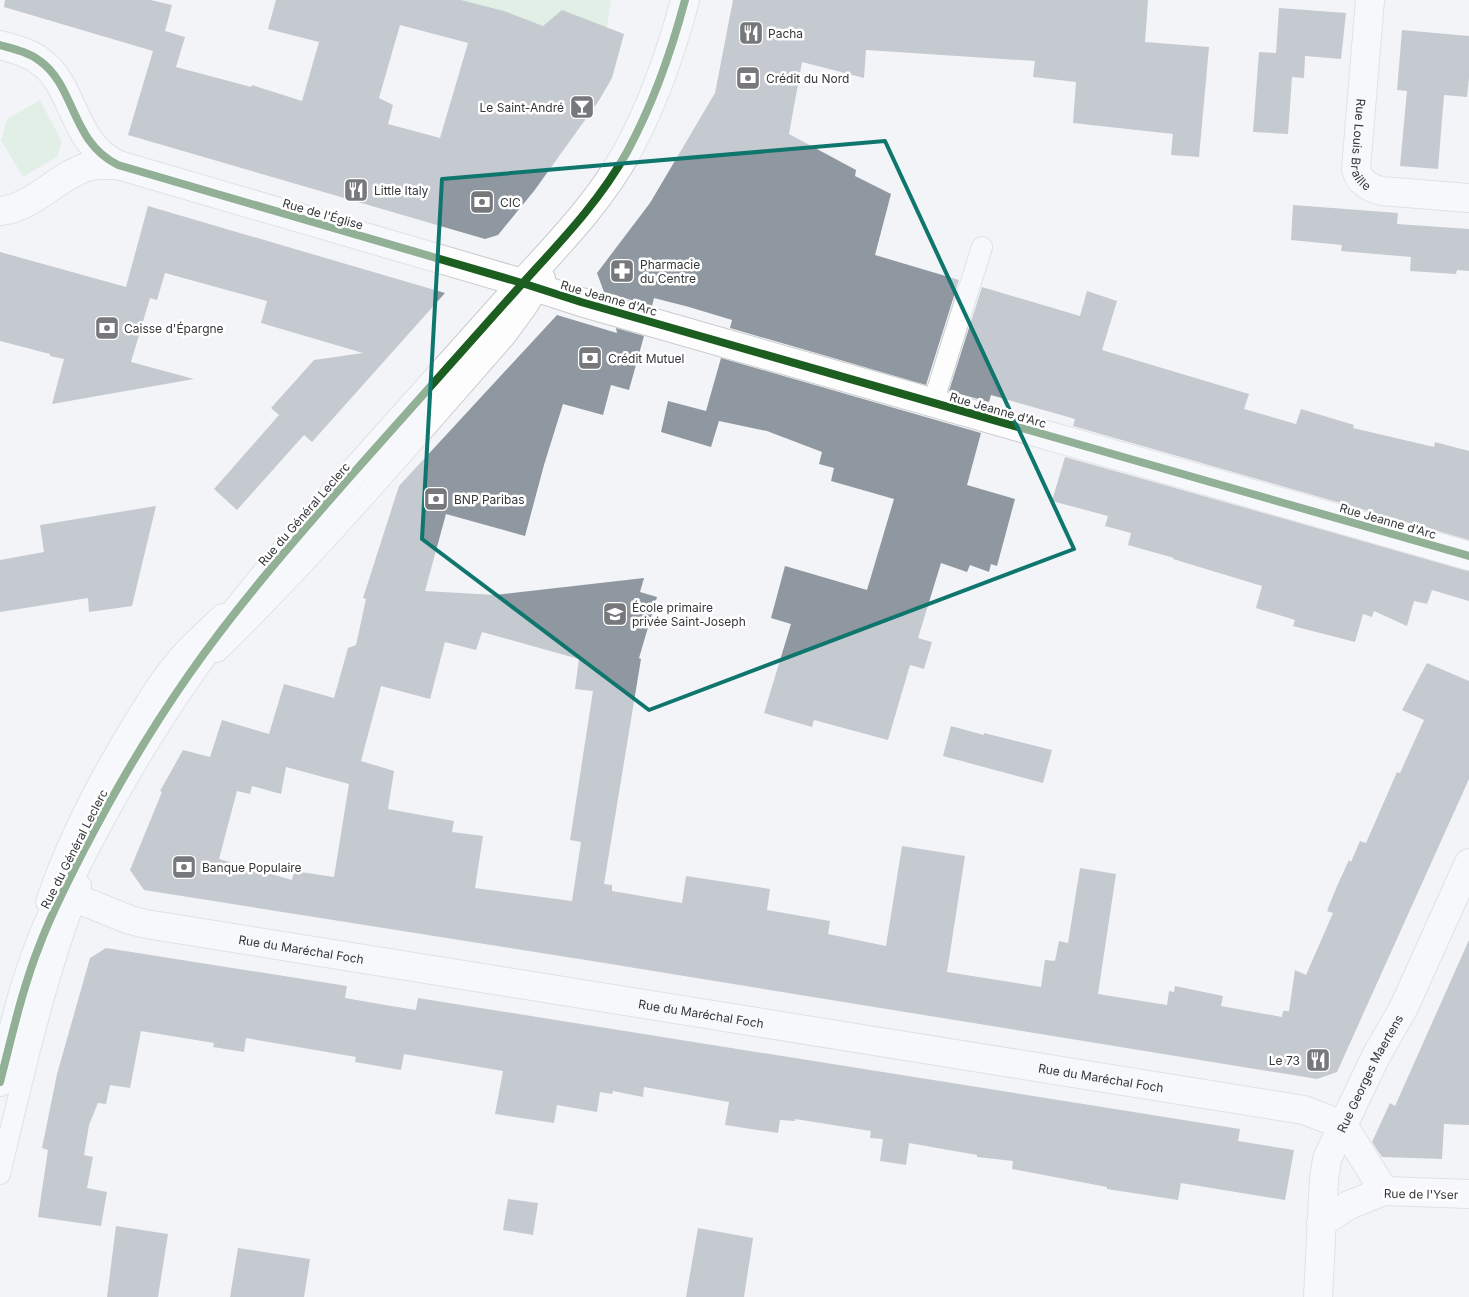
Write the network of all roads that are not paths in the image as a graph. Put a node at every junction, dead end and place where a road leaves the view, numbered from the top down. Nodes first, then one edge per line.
1 (1370, 0) edge
2 (680, 8) edge
3 (0, 45) edge
4 (118, 165) junction
5 (1469, 198) edge
6 (0, 211) edge
7 (982, 247) dead end
8 (530, 286) junction
9 (933, 403) junction
10 (1469, 556) edge
11 (280, 559) junction
12 (187, 678) junction
13 (1469, 863) edge
14 (69, 895) junction
15 (28, 978) junction
16 (0, 1082) edge
17 (1342, 1125) junction
18 (0, 1174) edge
19 (1384, 1191) junction
20 (1469, 1194) edge
21 (1321, 1224) junction
22 (1318, 1297) edge

1 - 5 street, Rue Louis Braille
2 - 8 street, Rue du Général Leclerc
3 - 4 street
4 - 6 street
4 - 8 street, Rue de l'Église
7 - 9 lane
8 - 9 street, Rue Jeanne d'Arc
8 - 11 street, Rue du Général Leclerc
8 - 12 lane
9 - 10 street, Rue Jeanne d'Arc
11 - 12 street, Rue du Général Leclerc
11 - 15 lane
12 - 14 street, Rue du Général Leclerc
13 - 17 street, Rue Georges Maertens
14 - 15 street, Rue du Général Leclerc
14 - 17 street, Rue du Maréchal Foch
14 - 18 lane
15 - 16 street, Rue du Général Leclerc
17 - 19 street
17 - 21 street, Rue Georges Maertens
19 - 20 street, Rue de l'Yser
19 - 21 street, Rue de l'Yser
21 - 22 street, Rue Georges Maertens

